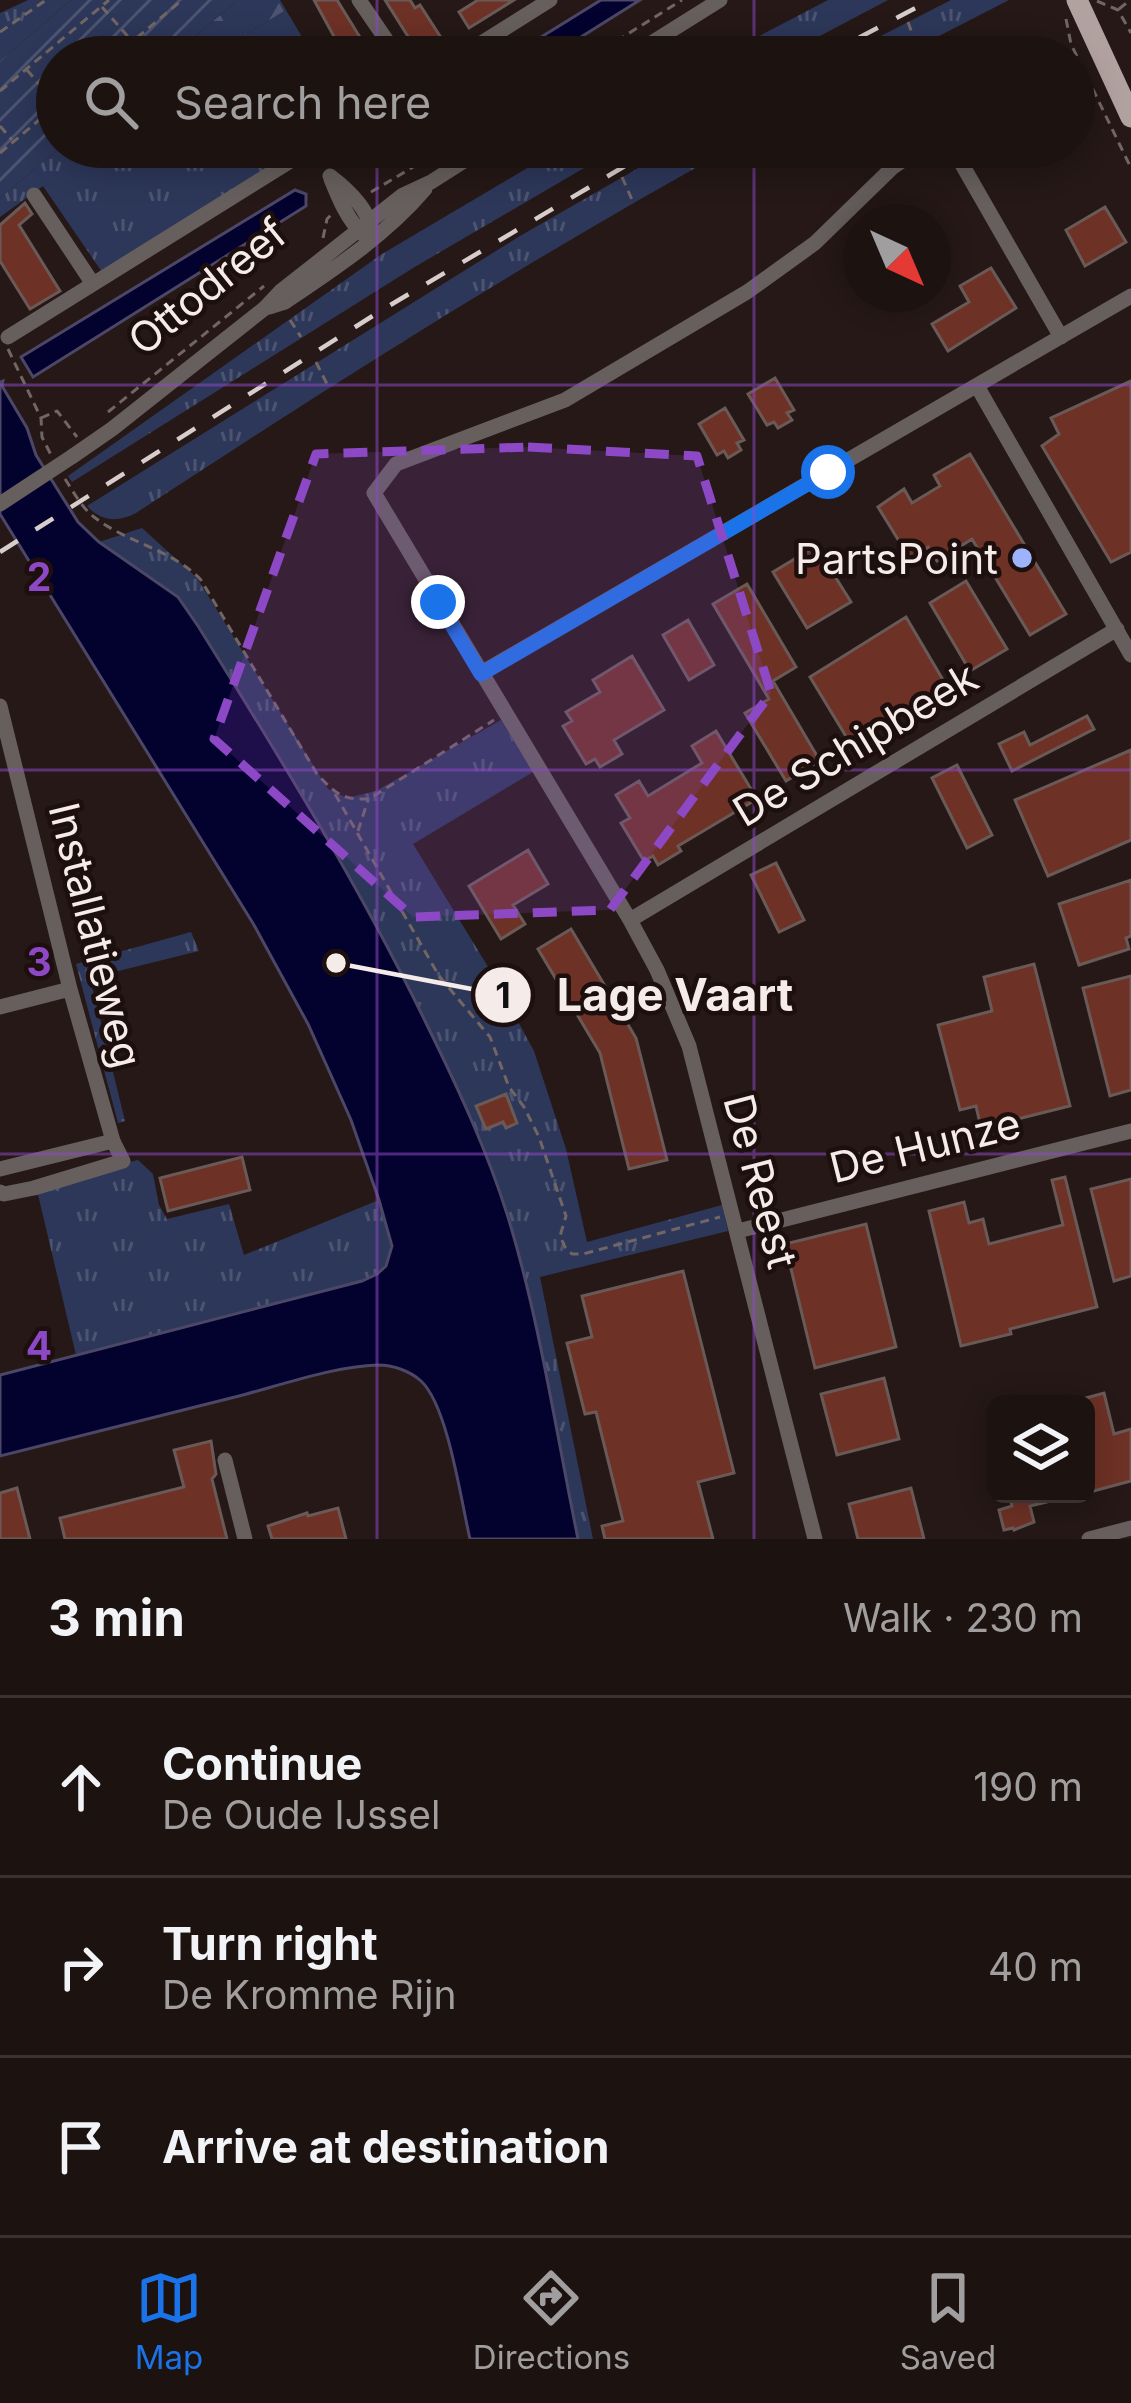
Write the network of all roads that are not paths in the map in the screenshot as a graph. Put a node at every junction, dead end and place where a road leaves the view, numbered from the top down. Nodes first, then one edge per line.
1 (359, 0) edge
2 (550, 0) edge
3 (720, 0) edge
4 (1071, 6) edge
5 (384, 36) edge
6 (493, 36) edge
7 (663, 36) edge
8 (1087, 36) edge
9 (1095, 50) edge
10 (1131, 116) edge
11 (279, 168) edge
12 (325, 168) edge
13 (452, 168) edge
14 (892, 168) edge
15 (964, 168) edge
16 (34, 195) dead end
17 (366, 230) junction
18 (93, 284) junction
19 (1131, 296) edge
20 (1061, 337) junction
21 (8, 338) road end
22 (977, 386) junction
23 (0, 504) edge
24 (1117, 628) junction
25 (1131, 655) edge
26 (481, 674) junction
27 (0, 706) edge
28 (630, 920) junction
29 (70, 989) junction
30 (0, 1007) edge
31 (1131, 1131) edge
32 (113, 1141) junction
33 (0, 1169) edge
34 (0, 1192) edge
35 (735, 1222) junction
36 (225, 1460) dead end
37 (1131, 1528) edge
38 (245, 1539) edge
39 (814, 1539) edge
40 (1089, 1539) edge

1 - 5 street
2 - 6 street
3 - 7 street
4 - 8 main road
9 - 10 main road
11 - 18 street
12 - 17 street
13 - 17 street, Ottodreef
14 - 26 street, De Reest
15 - 20 street
16 - 18 street
17 - 23 street, Ottodreef, bridge
18 - 21 street
19 - 20 street
20 - 22 street
22 - 24 street
22 - 26 street
24 - 25 street
24 - 28 street, De Schipbeek
26 - 28 street, De Reest
27 - 29 street, Installatieweg
28 - 35 street, De Reest
29 - 30 street
29 - 32 street, Installatieweg
31 - 35 street, De Hunze
32 - 33 street
32 - 34 street
35 - 39 street, De Reest
36 - 38 street
37 - 40 street

